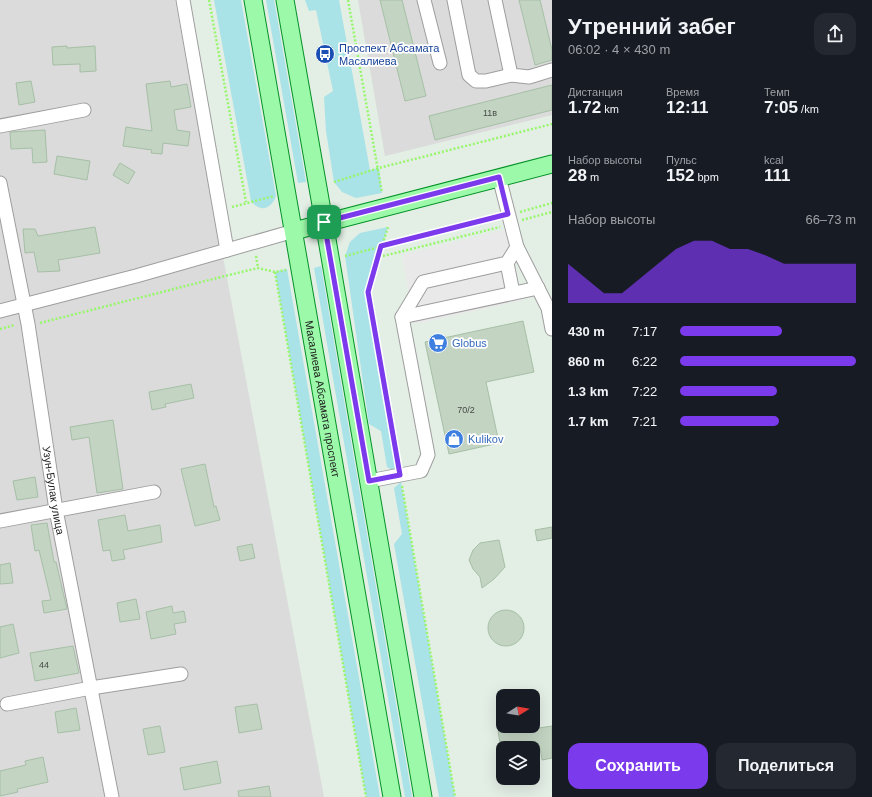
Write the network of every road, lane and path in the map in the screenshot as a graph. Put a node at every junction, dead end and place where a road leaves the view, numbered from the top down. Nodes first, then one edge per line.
1 (183, 0) edge
2 (209, 0) edge
3 (254, 0) edge
4 (285, 0) edge
5 (348, 0) edge
6 (424, 0) edge
7 (454, 0) edge
8 (496, 0) edge
9 (440, 63) dead end
10 (552, 70) edge
11 (511, 75) junction
12 (84, 110) dead end
13 (552, 124) edge
14 (0, 126) edge
15 (552, 164) edge
16 (379, 168) junction
17 (499, 177) junction
18 (334, 182) dead end
19 (0, 183) edge
20 (382, 193) dead end
21 (276, 196) dead end
22 (552, 203) edge
23 (552, 212) edge
24 (509, 220) junction
25 (324, 222) junction
26 (388, 227) dead end
27 (294, 231) junction
28 (381, 246) junction
29 (517, 247) junction
30 (227, 250) junction
31 (256, 256) dead end
32 (345, 256) dead end
33 (378, 257) junction
34 (507, 262) junction
35 (258, 268) junction
36 (287, 269) dead end
37 (275, 272) junction
38 (538, 288) junction
39 (513, 293) junction
40 (24, 306) junction
41 (0, 311) edge
42 (402, 317) junction
43 (28, 324) junction
44 (0, 329) edge
45 (552, 329) edge
46 (400, 475) junction
47 (369, 481) junction
48 (154, 492) dead end
49 (56, 510) junction
50 (0, 521) edge
51 (181, 674) dead end
52 (91, 688) junction
53 (7, 704) dead end
54 (112, 797) edge
55 (366, 797) edge
56 (392, 797) edge
57 (423, 797) edge
58 (455, 797) edge

1 - 30 street
2 - 21 path
3 - 27 main road, Масалиева Абсамата проспект
4 - 25 main road
5 - 16 path
6 - 9 street
7 - 11 street
8 - 11 street
10 - 11 street
12 - 14 street
13 - 16 path
15 - 17 main road
16 - 18 path
16 - 20 path
17 - 24 street
17 - 25 main road
19 - 40 street, Узун-Булак улица
22 - 24 path
23 - 24 path
24 - 28 path
24 - 29 street
24 - 33 path
25 - 27 main road
25 - 47 main road
26 - 28 path
27 - 30 street
27 - 56 main road, Масалиева Абсамата проспект
28 - 32 path
28 - 33 path
29 - 34 street
29 - 38 street
30 - 40 street
31 - 35 path
33 - 46 path
34 - 39 street
34 - 42 street
35 - 37 path
35 - 43 path
36 - 37 path
37 - 55 path
38 - 39 street
38 - 45 street
39 - 42 street
40 - 41 street
40 - 43 street, Узун-Булак улица
42 - 46 street
43 - 44 path
43 - 49 street, Узун-Булак улица
46 - 47 street
46 - 58 path
47 - 57 main road
48 - 49 street
49 - 50 street
49 - 52 street, Узун-Булак улица
51 - 52 street
52 - 53 street
52 - 54 street, Узун-Булак улица

